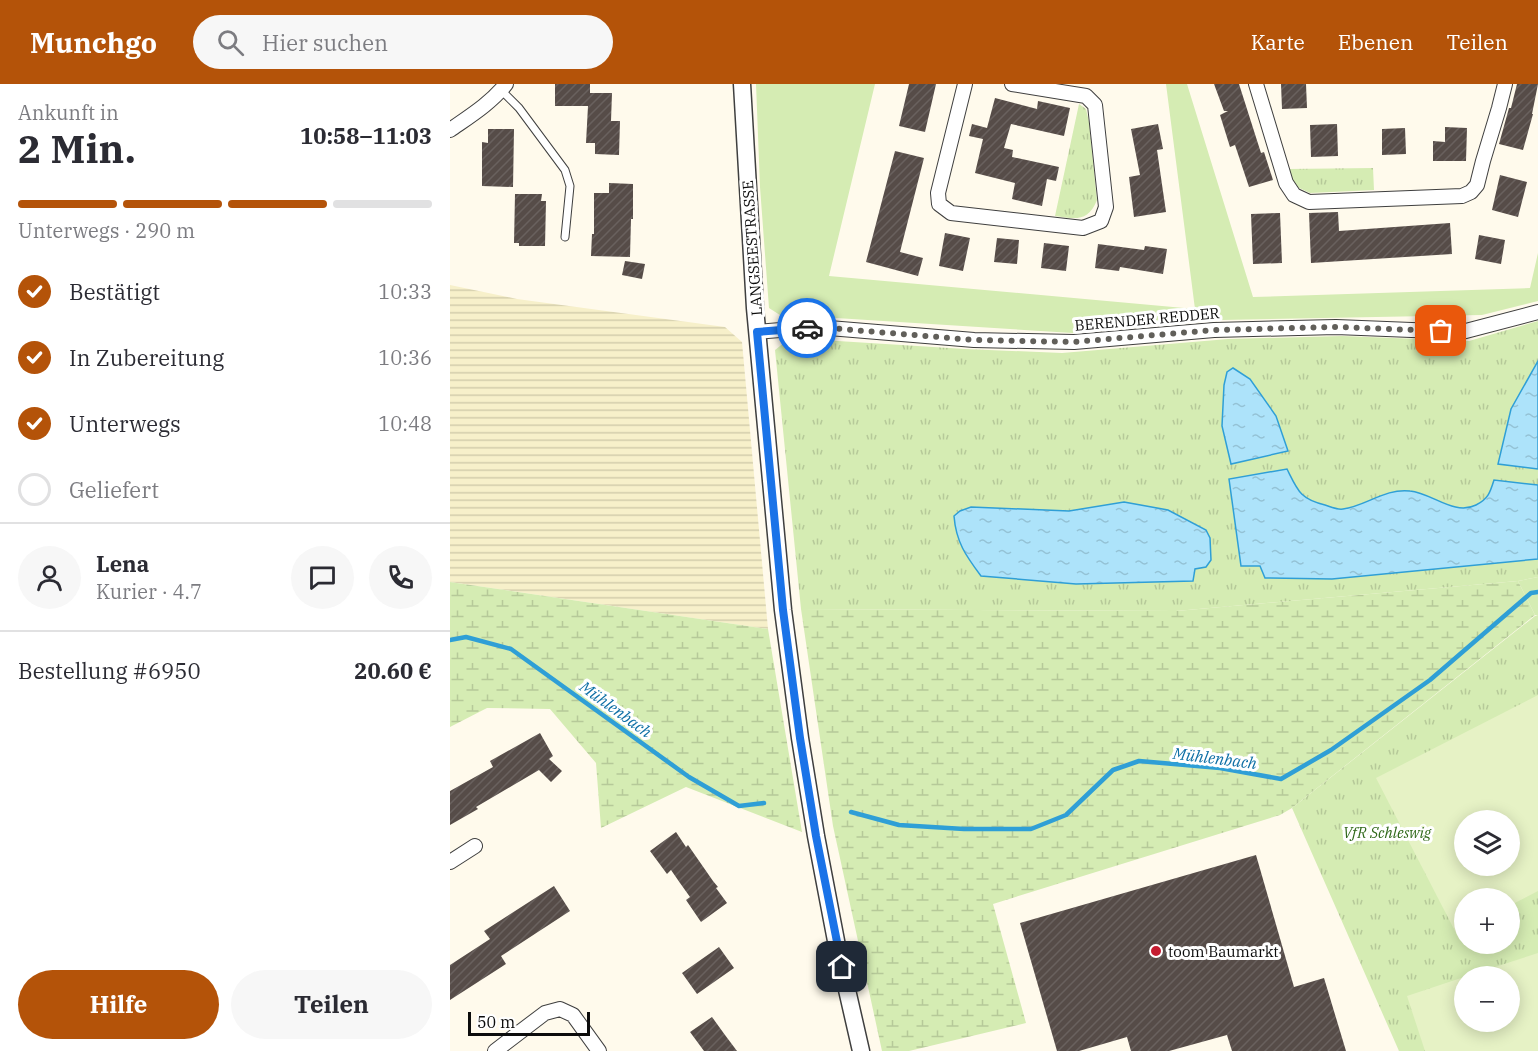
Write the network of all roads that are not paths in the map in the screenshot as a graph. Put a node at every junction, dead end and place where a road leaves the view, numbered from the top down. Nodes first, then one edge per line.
1 (742, 84) edge
2 (966, 84) edge
3 (1012, 84) edge
4 (1256, 84) edge
5 (1505, 84) edge
6 (504, 87) edge
7 (450, 130) edge
8 (565, 237) dead end
9 (1538, 312) edge
10 (757, 332) junction
11 (475, 846) dead end
12 (450, 862) edge
13 (495, 1051) edge
14 (599, 1051) edge
15 (861, 1051) edge

1 - 10 street, LANGSEESTRASSE
2 - 3 street
4 - 5 street
6 - 7 street
6 - 8 lane
9 - 10 street, BERENDER REDDER
10 - 15 street, LANGSEESTRASSE
11 - 12 street
13 - 14 street

